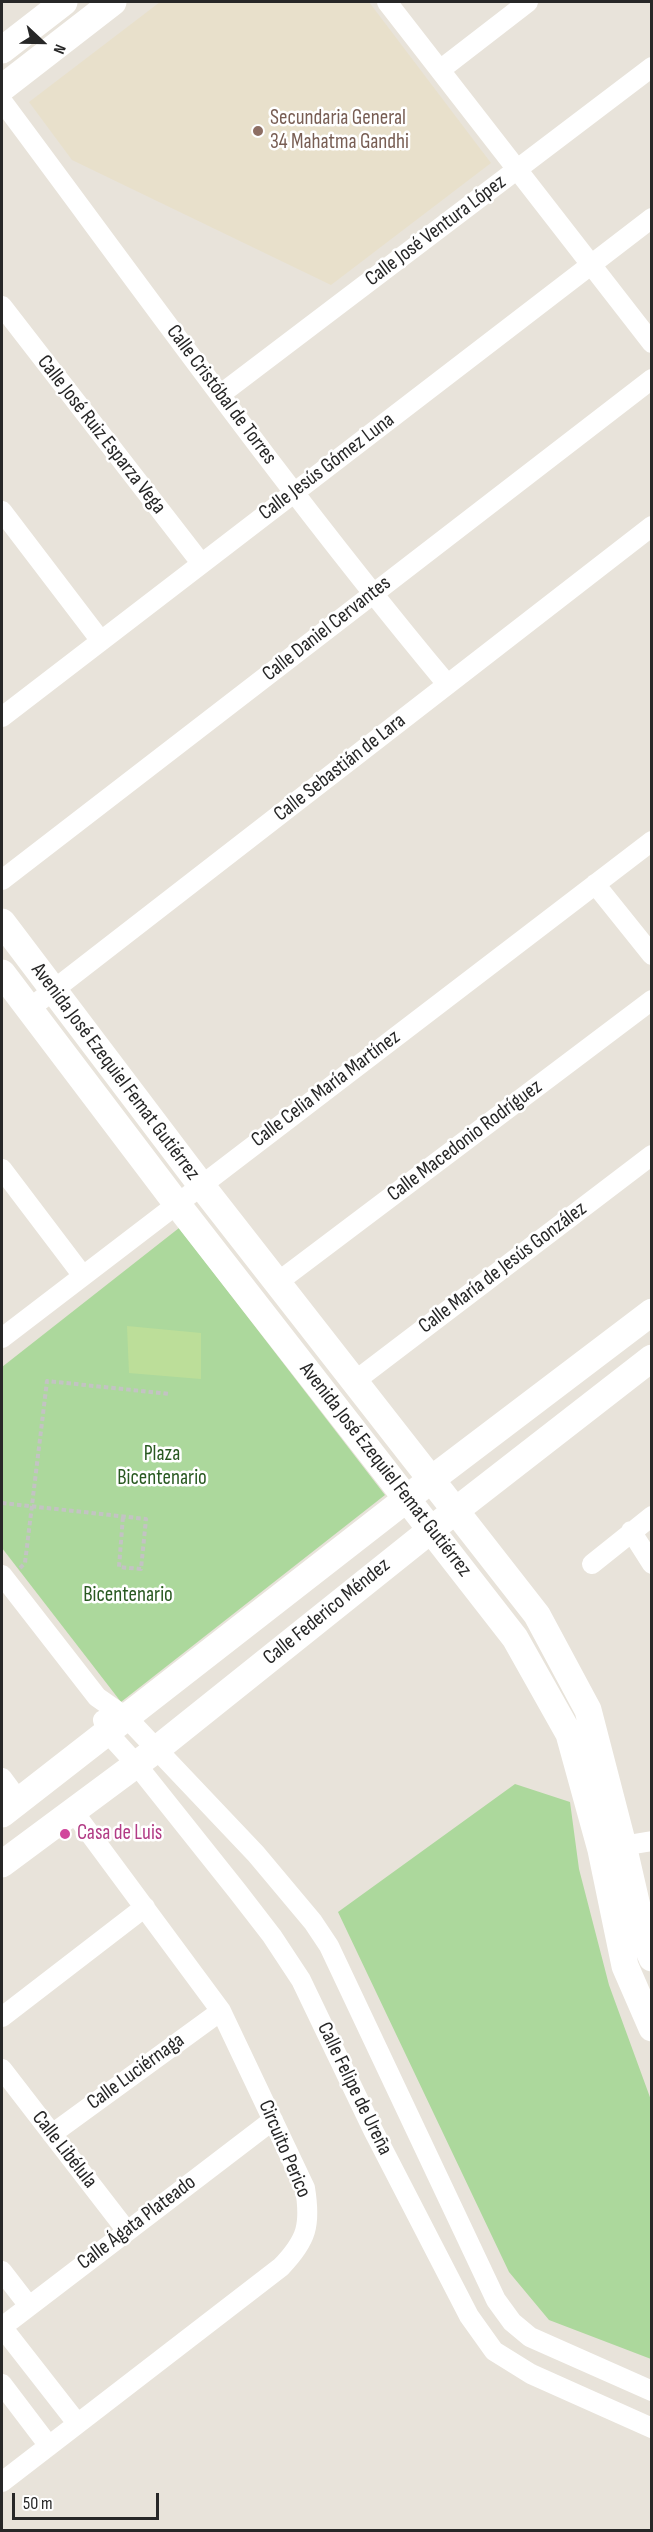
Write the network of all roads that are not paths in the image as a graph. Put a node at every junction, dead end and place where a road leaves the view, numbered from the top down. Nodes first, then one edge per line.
1 (64, 2) edge
2 (113, 2) edge
3 (387, 2) edge
4 (528, 2) edge
5 (2, 50) edge
6 (651, 67) edge
7 (440, 70) junction
8 (2, 88) edge
9 (2, 101) edge
10 (517, 169) junction
11 (651, 218) edge
12 (591, 265) junction
13 (2, 306) edge
14 (651, 343) edge
15 (651, 379) edge
16 (221, 394) junction
17 (294, 492) junction
18 (2, 511) edge
19 (651, 526) edge
20 (201, 563) junction
21 (372, 594) junction
22 (101, 640) junction
23 (447, 684) junction
24 (2, 717) edge
25 (651, 841) edge
26 (2, 880) edge
27 (595, 884) junction
28 (2, 922) edge
29 (651, 955) edge
30 (2, 973) edge
31 (53, 991) junction
32 (651, 1000) edge
33 (29, 1009) junction
34 (651, 1155) edge
35 (2, 1169) edge
36 (201, 1185) junction
37 (177, 1204) junction
38 (83, 1276) junction
39 (278, 1282) junction
40 (651, 1312) edge
41 (2, 1338) edge
42 (651, 1358) edge
43 (355, 1381) junction
44 (432, 1479) junction
45 (407, 1499) junction
46 (457, 1510) junction
47 (651, 1516) edge
48 (432, 1529) junction
49 (631, 1532) junction
50 (592, 1564) dead end
51 (651, 1564) edge
52 (4, 1578) edge
53 (117, 1725) junction
54 (146, 1756) junction
55 (2, 1778) edge
56 (10, 1808) edge
57 (73, 1811) junction
58 (651, 1841) edge
59 (612, 1847) junction
60 (2, 1864) edge
61 (145, 1907) junction
62 (651, 1958) edge
63 (221, 2011) junction
64 (2, 2017) edge
65 (651, 2028) edge
66 (2, 2069) edge
67 (273, 2120) junction
68 (52, 2134) junction
69 (127, 2231) junction
70 (2, 2271) edge
71 (29, 2306) junction
72 (2, 2327) edge
73 (2, 2384) edge
74 (651, 2391) edge
75 (77, 2423) junction
76 (651, 2428) edge
77 (49, 2446) junction
78 (2, 2482) edge

1 - 5 street
2 - 8 street
3 - 7 street
4 - 7 street
6 - 10 street, Calle José Ventura López
7 - 10 street
9 - 16 street, Calle Cristóbal de Torres
10 - 12 street
10 - 16 street, Calle José Ventura López
11 - 12 street, Calle Jesús Gómez Luna
12 - 14 street
12 - 17 street, Calle Jesús Gómez Luna
13 - 20 street, Calle José Ruiz Esparza Vega
15 - 21 street, Calle Daniel Cervantes
16 - 17 street, Calle Cristóbal de Torres
17 - 20 street, Calle Jesús Gómez Luna
17 - 21 street, Calle Cristóbal de Torres
18 - 22 street
19 - 23 street, Calle Sebastián de Lara
20 - 22 street, Calle Jesús Gómez Luna
21 - 23 street, Calle Cristóbal de Torres
21 - 26 street, Calle Daniel Cervantes
22 - 24 street, Calle Jesús Gómez Luna
23 - 31 street, Calle Sebastián de Lara
25 - 27 street, Calle Celia María Martínez
27 - 29 street
27 - 36 street, Calle Celia María Martínez
28 - 31 street, Avenida José Ezequiel Femat Gutiérrez
30 - 33 street, Avenida José Ezequiel Femat Gutiérrez
31 - 33 street, Calle Sebastián de Lara
31 - 36 street, Avenida José Ezequiel Femat Gutiérrez
32 - 39 street, Calle Macedonio Rodríguez
33 - 37 street, Avenida José Ezequiel Femat Gutiérrez
34 - 43 street, Calle María de Jesús González
35 - 38 street
36 - 37 street, Calle Celia María Martínez
36 - 39 street, Avenida José Ezequiel Femat Gutiérrez
37 - 38 street, Calle Celia María Martínez
37 - 45 street, Avenida José Ezequiel Femat Gutiérrez
38 - 41 street, Calle Celia María Martínez
39 - 43 street, Avenida José Ezequiel Femat Gutiérrez
40 - 44 street, Calle Federico Méndez
42 - 46 street, Calle Federico Méndez
43 - 44 street, Avenida José Ezequiel Femat Gutiérrez
44 - 45 street, Calle Federico Méndez
44 - 46 street, Avenida José Ezequiel Femat Gutiérrez
45 - 48 street, Avenida José Ezequiel Femat Gutiérrez
45 - 53 street, Calle Federico Méndez
46 - 48 street, Calle Federico Méndez
46 - 59 street, Avenida José Ezequiel Femat Gutiérrez
47 - 49 street
48 - 54 street, Calle Federico Méndez
48 - 59 street, Avenida José Ezequiel Femat Gutiérrez
49 - 50 street
49 - 51 street
52 - 53 street, Calle Felipe de Ureña
53 - 54 street, Calle Felipe de Ureña
53 - 56 street, Calle Federico Méndez
54 - 57 street, Calle Federico Méndez
54 - 74 street, Calle Felipe de Ureña
54 - 76 street, Calle Felipe de Ureña
55 - 56 street
57 - 60 street, Calle Federico Méndez
57 - 61 street, Circuito Perico
58 - 59 street
59 - 62 street, Avenida José Ezequiel Femat Gutiérrez
59 - 65 street, Avenida José Ezequiel Femat Gutiérrez
61 - 63 street, Circuito Perico
61 - 64 street
63 - 67 street, Circuito Perico
63 - 68 street, Calle Luciérnaga
66 - 68 street, Calle Libélula
67 - 69 street, Calle Ágata Plateado
67 - 75 street, Circuito Perico
68 - 69 street, Calle Libélula
69 - 71 street, Calle Ágata Plateado
70 - 71 street
71 - 72 street, Calle Ágata Plateado
72 - 75 street
73 - 77 street
75 - 77 street, Circuito Perico
77 - 78 street, Circuito Perico

